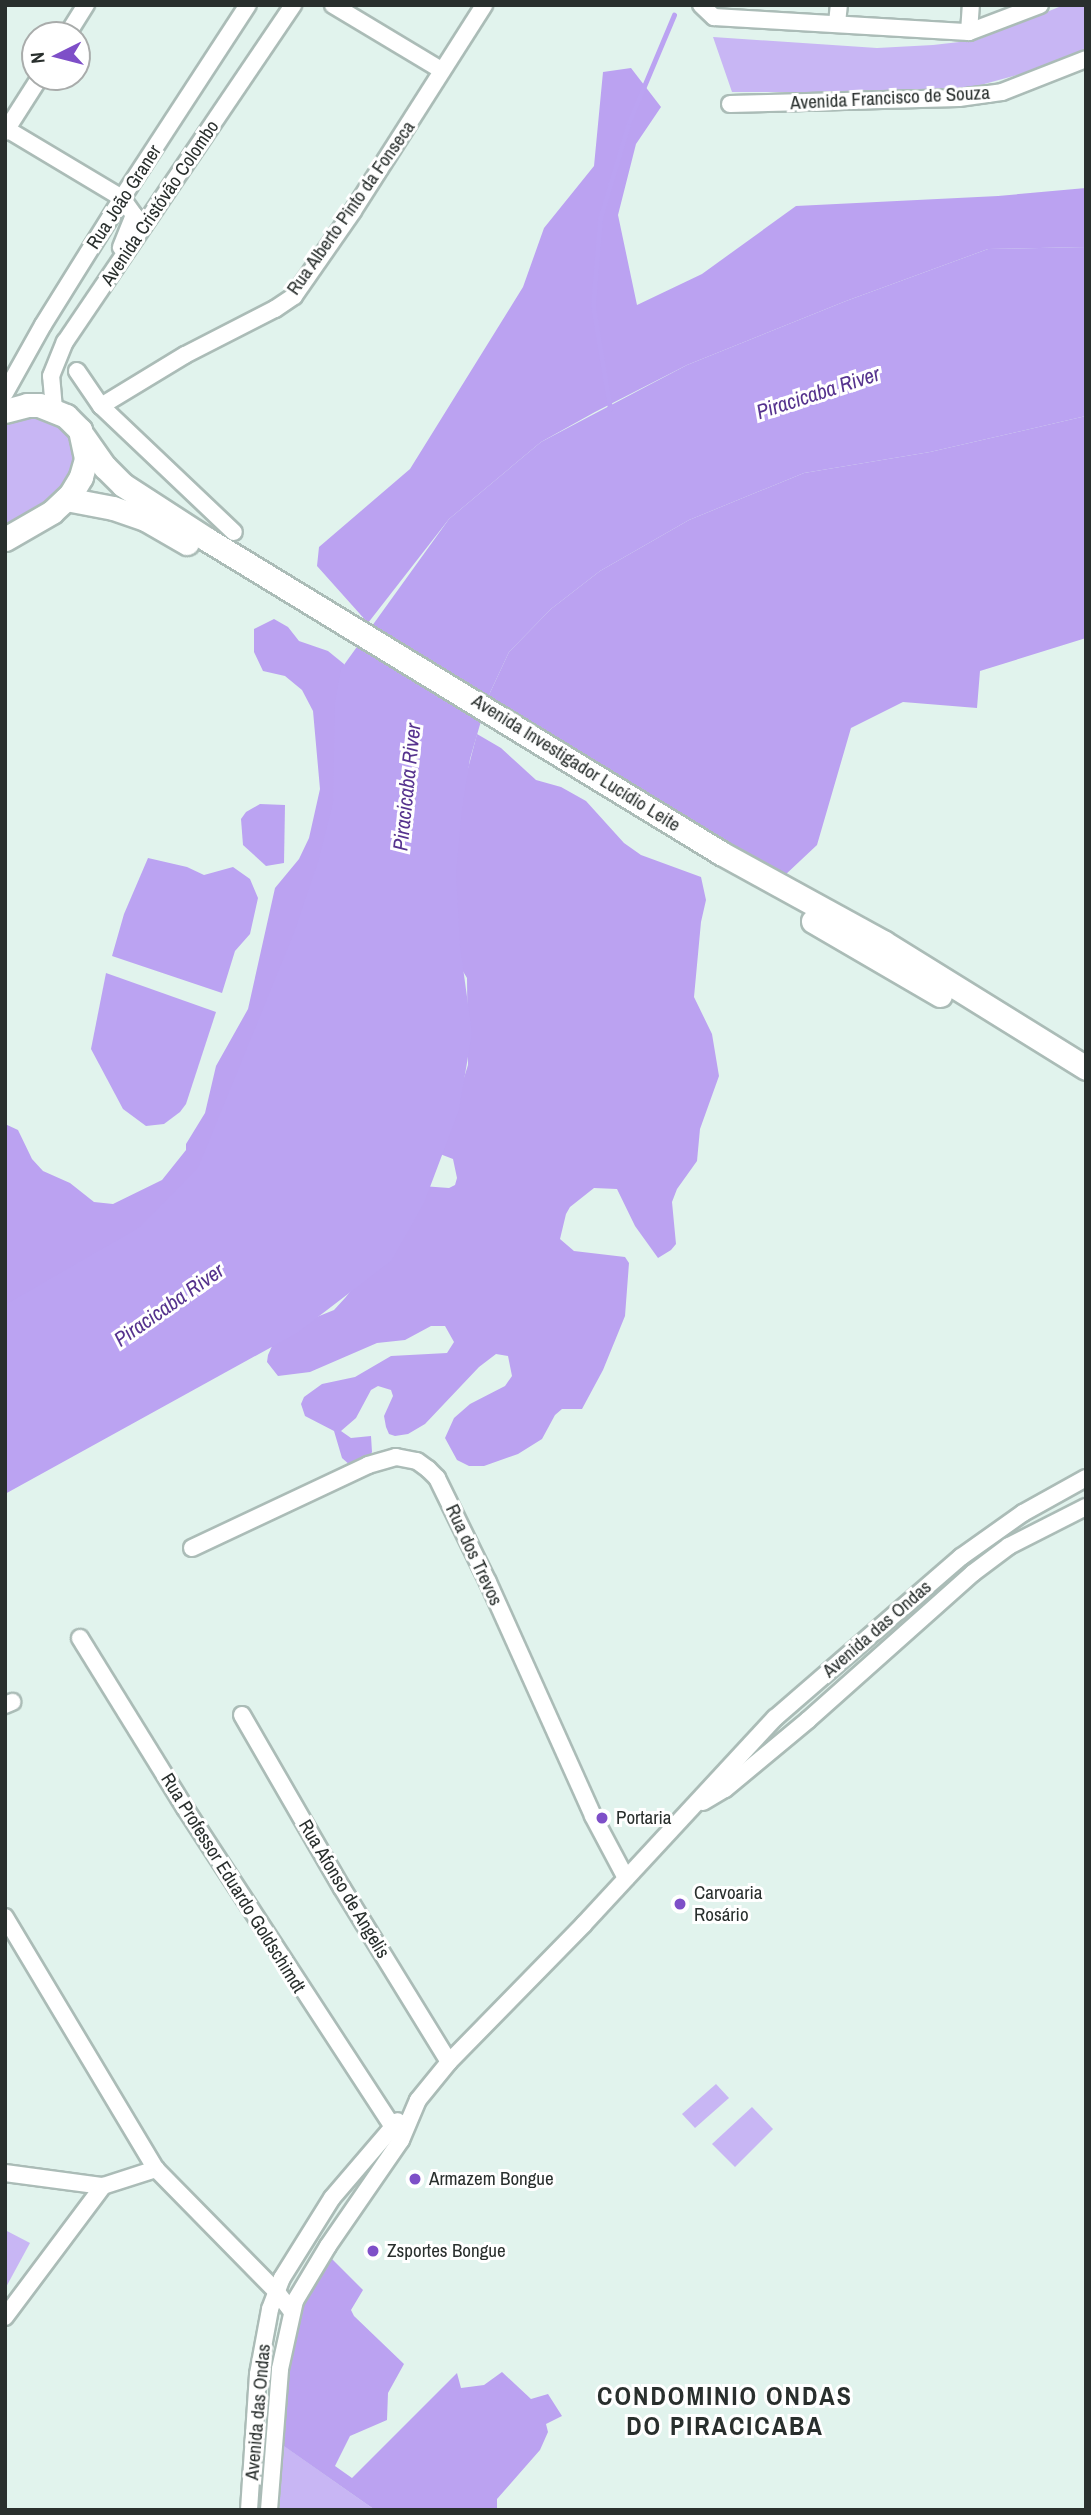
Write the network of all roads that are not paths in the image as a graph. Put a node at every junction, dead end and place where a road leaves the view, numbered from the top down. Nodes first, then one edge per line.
1 (86, 5) edge
2 (248, 5) edge
3 (293, 5) edge
4 (334, 5) edge
5 (484, 5) edge
6 (701, 5) edge
7 (839, 5) edge
8 (971, 5) edge
9 (1040, 5) edge
10 (76, 21) edge
11 (837, 23) junction
12 (969, 32) junction
13 (1086, 59) edge
14 (441, 70) junction
15 (31, 91) edge
16 (730, 104) dead end
17 (6, 129) edge
18 (122, 198) junction
19 (113, 273) junction
20 (77, 371) dead end
21 (5, 393) edge
22 (101, 406) junction
23 (54, 409) junction
24 (5, 411) edge
25 (83, 436) junction
26 (66, 499) junction
27 (234, 532) dead end
28 (5, 539) edge
29 (340, 630) junction
30 (501, 724) junction
31 (1086, 1068) edge
32 (1086, 1082) edge
33 (1086, 1479) edge
34 (1086, 1486) edge
35 (1086, 1507) edge
36 (1025, 1537) junction
37 (192, 1548) dead end
38 (80, 1638) dead end
39 (850, 1654) junction
40 (242, 1715) dead end
41 (775, 1718) junction
42 (808, 1720) junction
43 (725, 1789) junction
44 (691, 1807) junction
45 (626, 1878) junction
46 (5, 1917) edge
47 (449, 2062) junction
48 (411, 2111) junction
49 (391, 2126) junction
50 (360, 2166) junction
51 (156, 2169) junction
52 (5, 2173) edge
53 (373, 2179) junction
54 (344, 2185) junction
55 (103, 2186) junction
56 (359, 2201) junction
57 (277, 2292) junction
58 (292, 2312) junction
59 (5, 2317) edge
60 (249, 2510) edge
61 (270, 2510) edge

1 - 10 street
2 - 18 street, Rua João Graner
3 - 19 street, Avenida Cristóvão Colombo
4 - 14 street
5 - 14 street, Rua Alberto Pinto da Fonseca
6 - 11 street
7 - 11 street
8 - 12 street
9 - 12 street
11 - 12 street
13 - 16 street, Avenida Francisco de Souza
14 - 22 street, Rua Alberto Pinto da Fonseca
15 - 17 street
17 - 18 street
18 - 19 street
18 - 21 street, Rua João Graner
19 - 23 street, Avenida Cristóvão Colombo
20 - 22 street
22 - 27 street
23 - 24 main road
23 - 25 main road, Avenida Investigador Lucídio Leite
25 - 26 main road
25 - 29 main road, Avenida Investigador Lucídio Leite
26 - 28 main road
26 - 29 main road, Avenida Investigador Lucídio Leite
29 - 30 main road, Avenida Investigador Lucídio Leite
30 - 31 main road, Avenida Investigador Lucídio Leite
30 - 32 main road, Avenida Investigador Lucídio Leite
33 - 39 street, Avenida das Ondas
34 - 36 street
35 - 36 street, Avenida das Ondas
36 - 42 street, Avenida das Ondas
37 - 45 street, Rua dos Trevos
38 - 49 street, Rua Professor Eduardo Goldschimdt
39 - 41 street, Avenida das Ondas
39 - 42 street
40 - 47 street, Rua Afonso de Angelis
41 - 43 street
41 - 44 street, Avenida das Ondas
42 - 43 street, Avenida das Ondas
43 - 44 street, Avenida das Ondas
44 - 45 street, Avenida das Ondas
45 - 47 street, Avenida das Ondas
46 - 51 street
47 - 48 street, Avenida das Ondas
48 - 49 street, Avenida das Ondas
48 - 53 street, Avenida das Ondas
49 - 50 street, Avenida das Ondas
50 - 53 street
50 - 54 street, Avenida das Ondas
51 - 55 street
51 - 57 street
52 - 55 street
53 - 56 street, Avenida das Ondas
54 - 56 street
54 - 57 street, Avenida das Ondas
55 - 59 street
56 - 58 street, Avenida das Ondas
57 - 58 street
57 - 60 street, Avenida das Ondas
58 - 61 street, Avenida das Ondas

